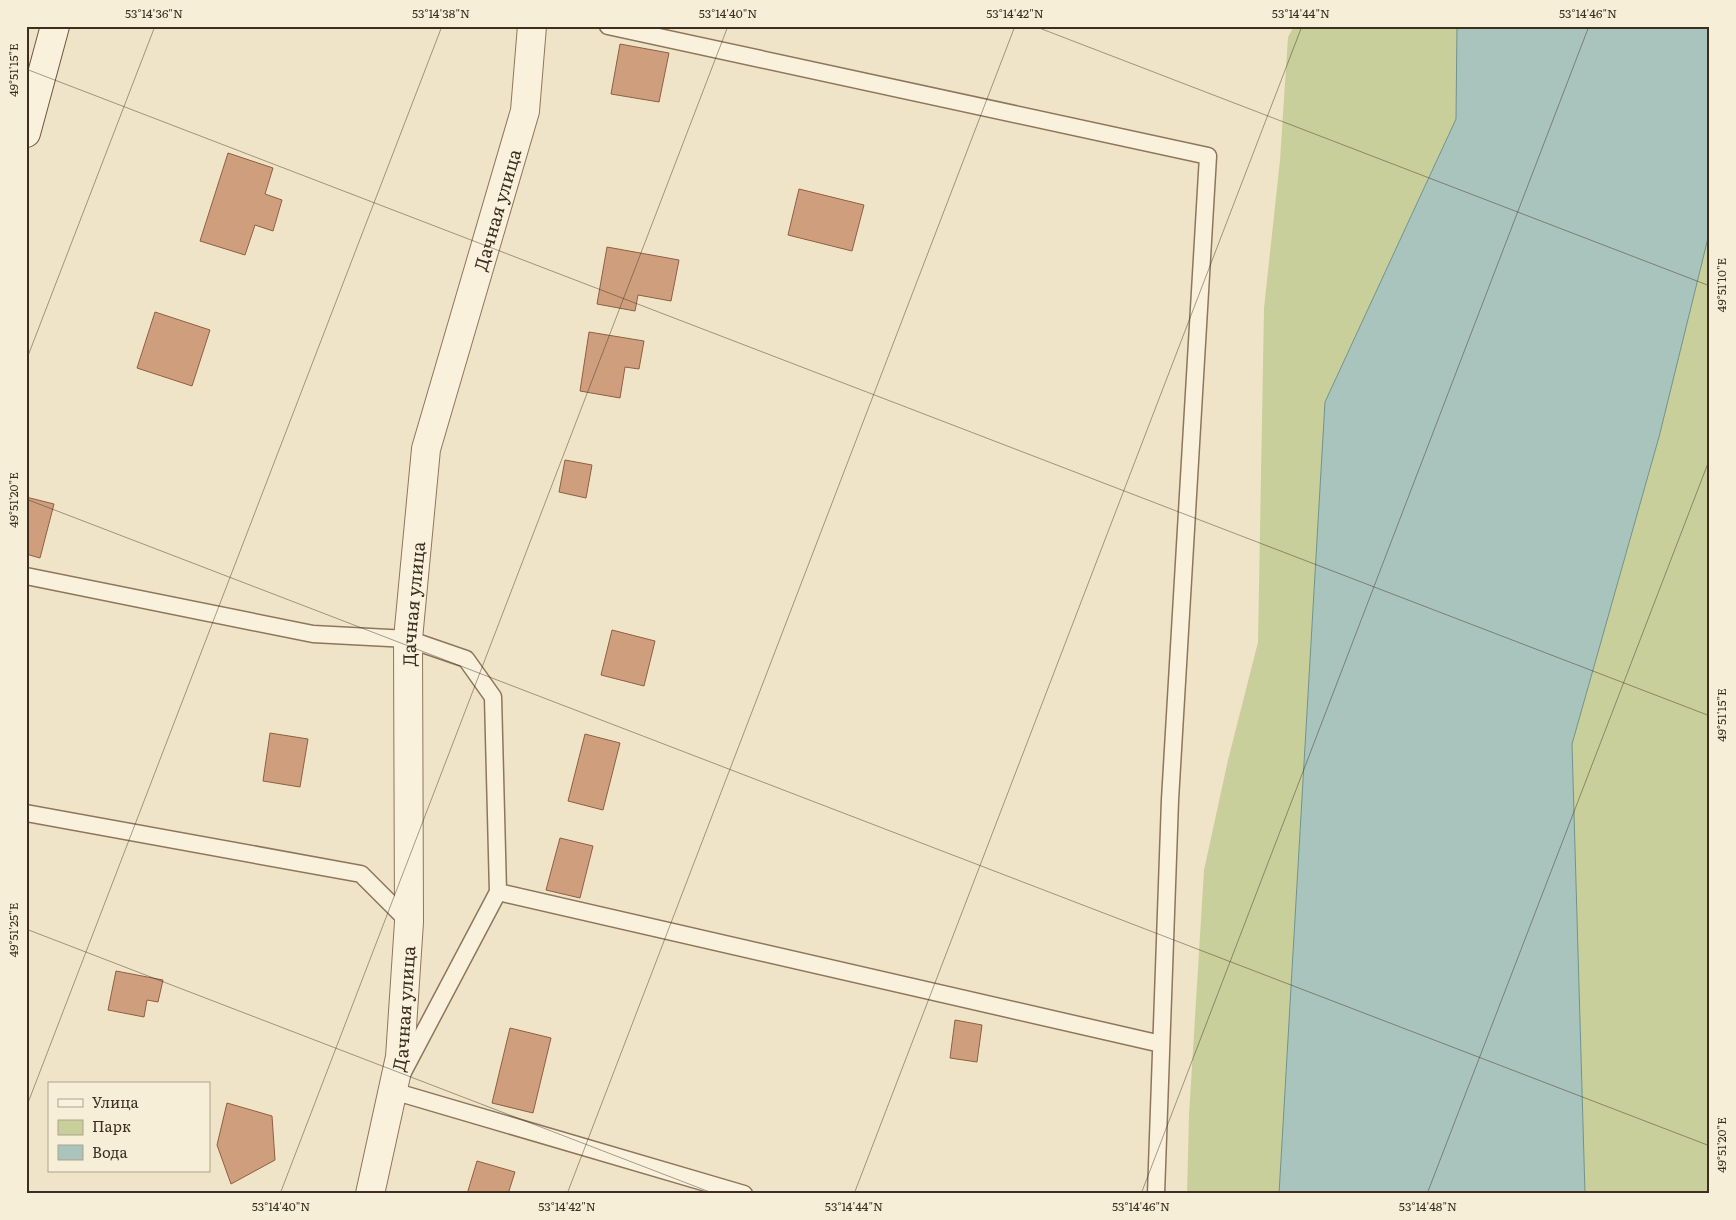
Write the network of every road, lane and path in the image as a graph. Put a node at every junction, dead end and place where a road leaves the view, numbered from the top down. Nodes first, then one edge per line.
1 (55, 26) edge
2 (532, 26) edge
3 (608, 26) edge
4 (26, 133) edge
5 (26, 576) edge
6 (408, 639) junction
7 (26, 813) edge
8 (498, 892) junction
9 (409, 922) junction
10 (1161, 1044) junction
11 (393, 1091) junction
12 (370, 1194) edge
13 (744, 1194) edge
14 (1156, 1194) edge

1 - 4 street
2 - 6 street, Дачная улица
3 - 10 lane
5 - 6 lane
6 - 8 lane
6 - 9 street, Дачная улица
7 - 9 lane
8 - 10 lane
8 - 11 lane
9 - 11 street, Дачная улица
10 - 14 lane
11 - 12 street, Дачная улица
11 - 13 lane

